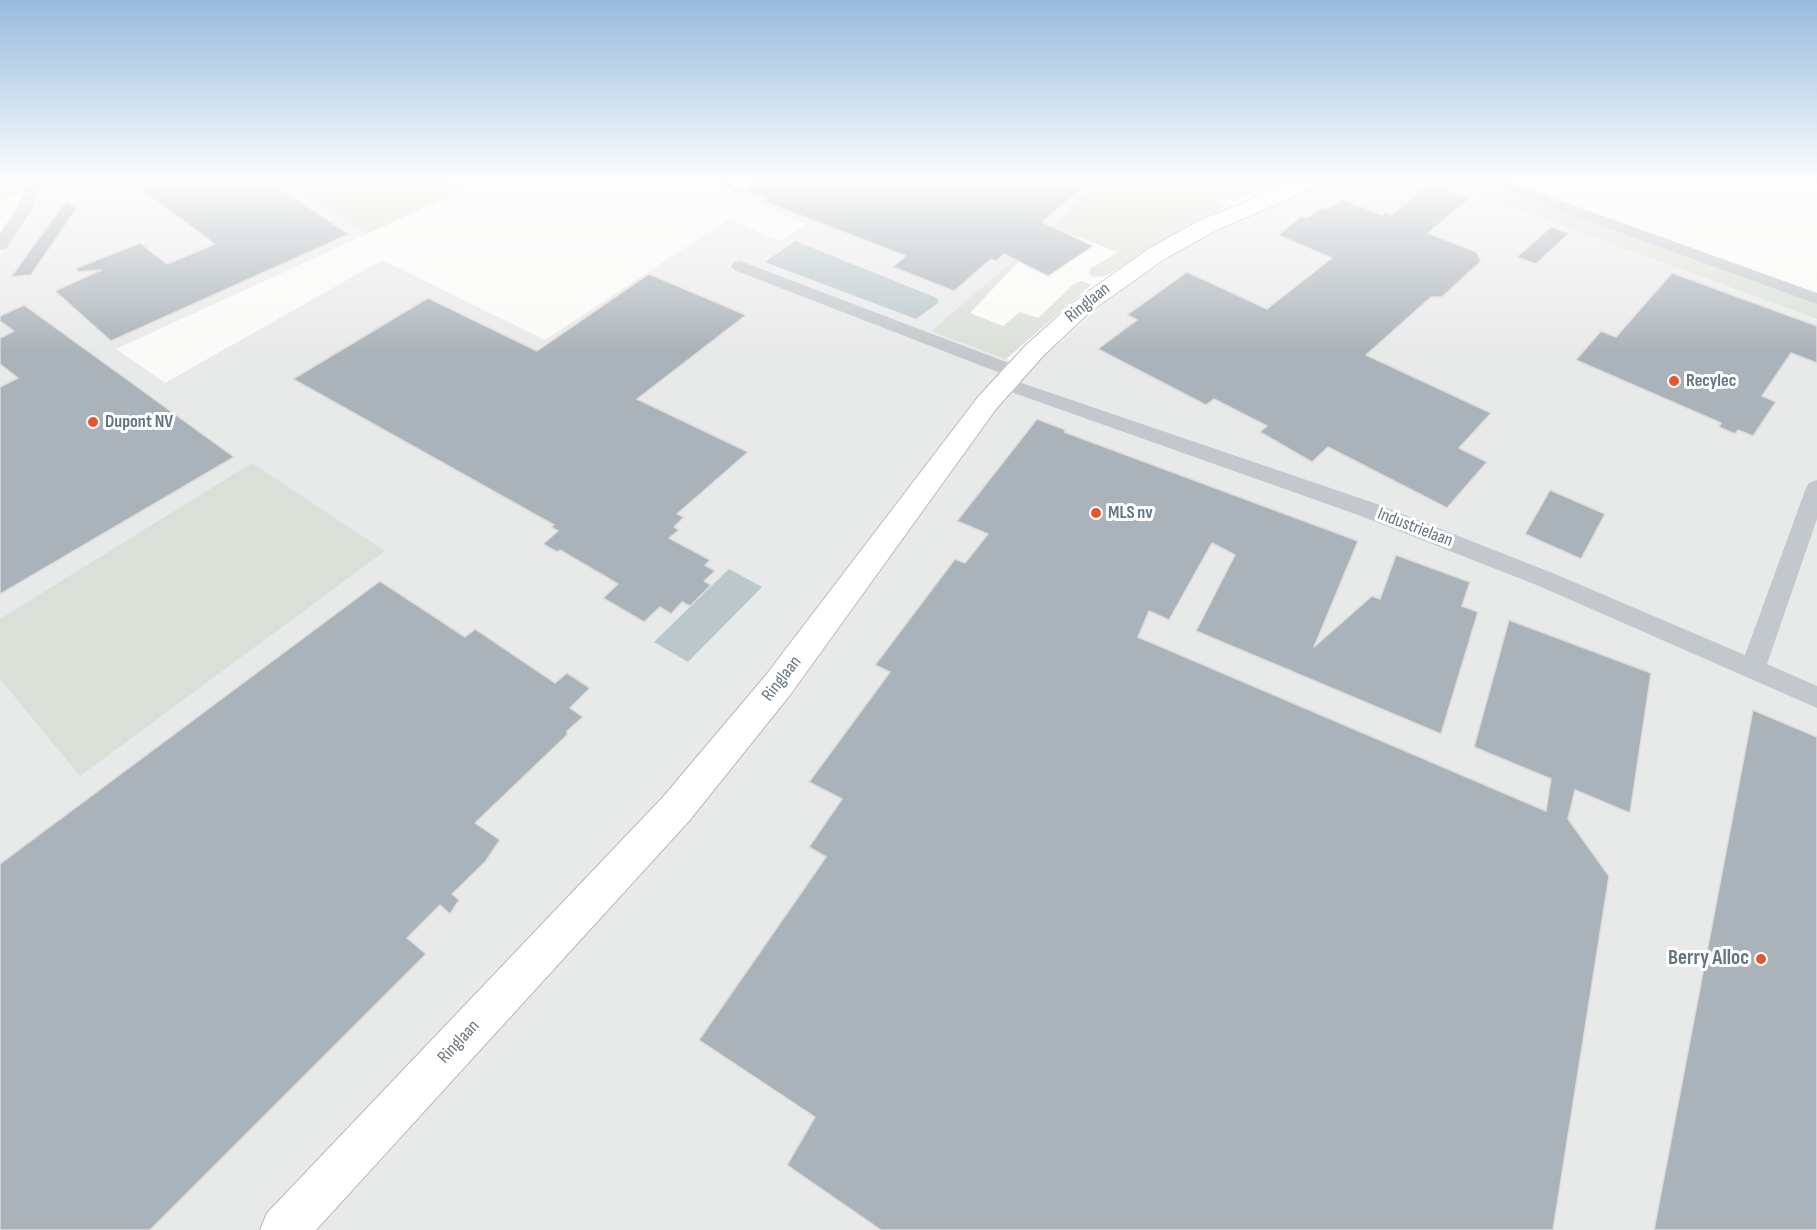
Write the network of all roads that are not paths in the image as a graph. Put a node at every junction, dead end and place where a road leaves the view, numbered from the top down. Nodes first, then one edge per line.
1 (1185, 238) edge
2 (1652, 238) edge
3 (740, 266) dead end
4 (1816, 297) edge
5 (1009, 377) junction
6 (1817, 488) edge
7 (1753, 668) junction
8 (1817, 697) edge
9 (284, 1230) edge

1 - 5 main road, Ringlaan
2 - 4 street
3 - 5 street, Industrielaan
5 - 7 street, Industrielaan
5 - 9 main road, Ringlaan
6 - 7 street
7 - 8 street, Industrielaan

